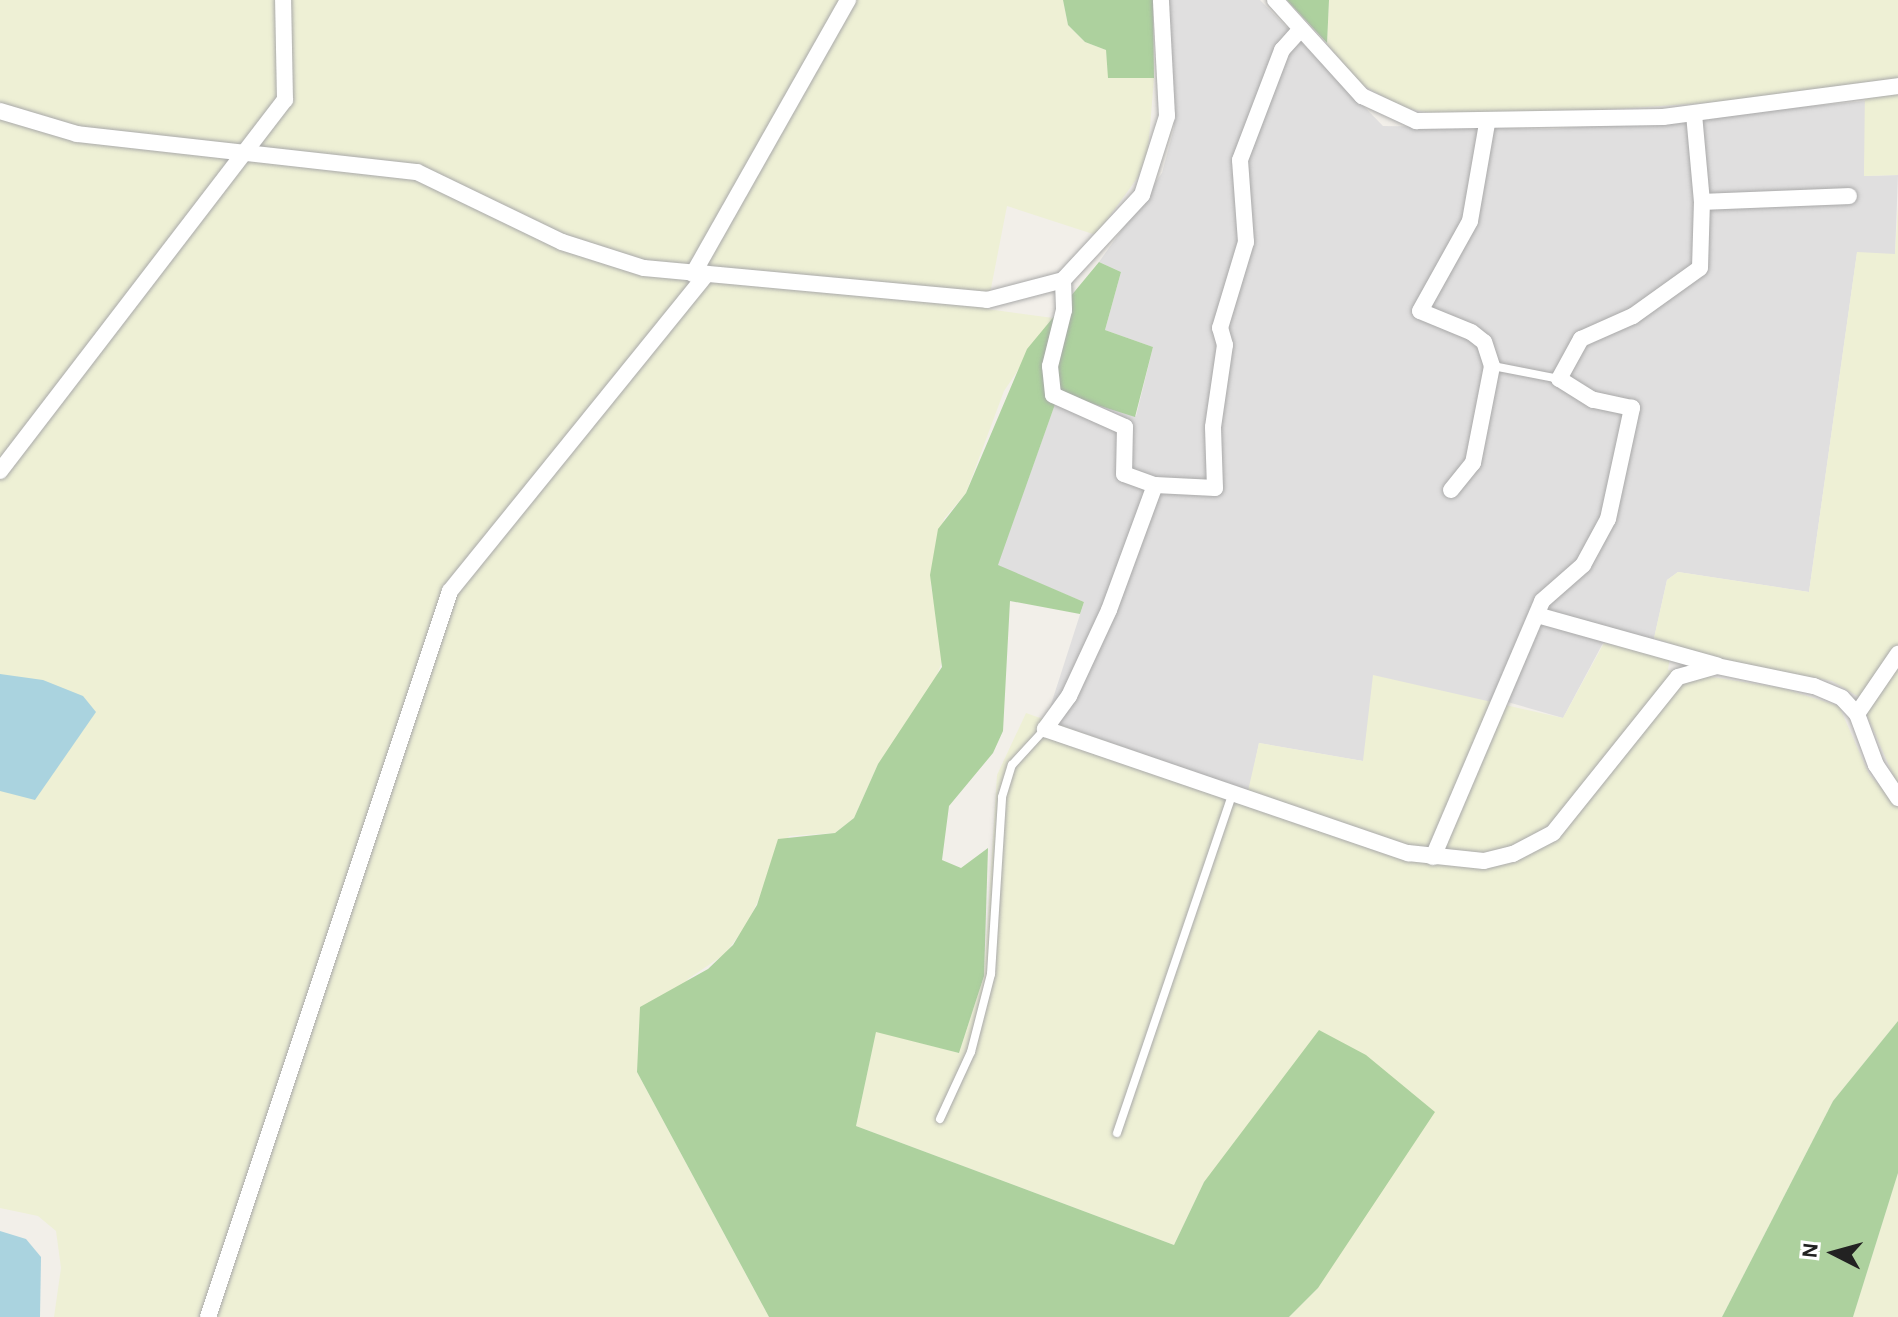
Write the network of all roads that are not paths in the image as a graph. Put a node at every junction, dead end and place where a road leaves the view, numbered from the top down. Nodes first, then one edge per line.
1 (283, 0) edge
2 (848, 0) edge
3 (1161, 0) edge
4 (1275, 0) edge
5 (1301, 29) junction
6 (1898, 86) edge
7 (0, 111) edge
8 (1694, 114) junction
9 (1487, 124) junction
10 (244, 148) junction
11 (1849, 196) dead end
12 (1702, 202) junction
13 (700, 274) junction
14 (1063, 280) junction
15 (1492, 366) junction
16 (1559, 379) junction
17 (0, 471) edge
18 (1155, 485) junction
19 (1451, 490) dead end
20 (1537, 615) junction
21 (1898, 654) edge
22 (1717, 666) junction
23 (1857, 714) junction
24 (1045, 729) junction
25 (1233, 793) junction
26 (1898, 798) edge
27 (1433, 857) junction
28 (940, 1119) dead end
29 (1117, 1133) dead end
30 (208, 1317) edge

1 - 10 street
2 - 13 street
3 - 14 street
4 - 5 street
5 - 9 street
5 - 18 street
6 - 8 street
7 - 10 street
8 - 9 street
8 - 12 street
9 - 15 street
10 - 13 street
10 - 17 street
11 - 12 street
12 - 16 street
13 - 14 street
13 - 30 street
14 - 18 street
15 - 16 lane
15 - 19 street
16 - 20 street
18 - 24 street
20 - 22 street
20 - 27 street
21 - 23 street
22 - 23 street
22 - 27 street
23 - 26 street
24 - 25 street
24 - 28 lane
25 - 27 street
25 - 29 lane

